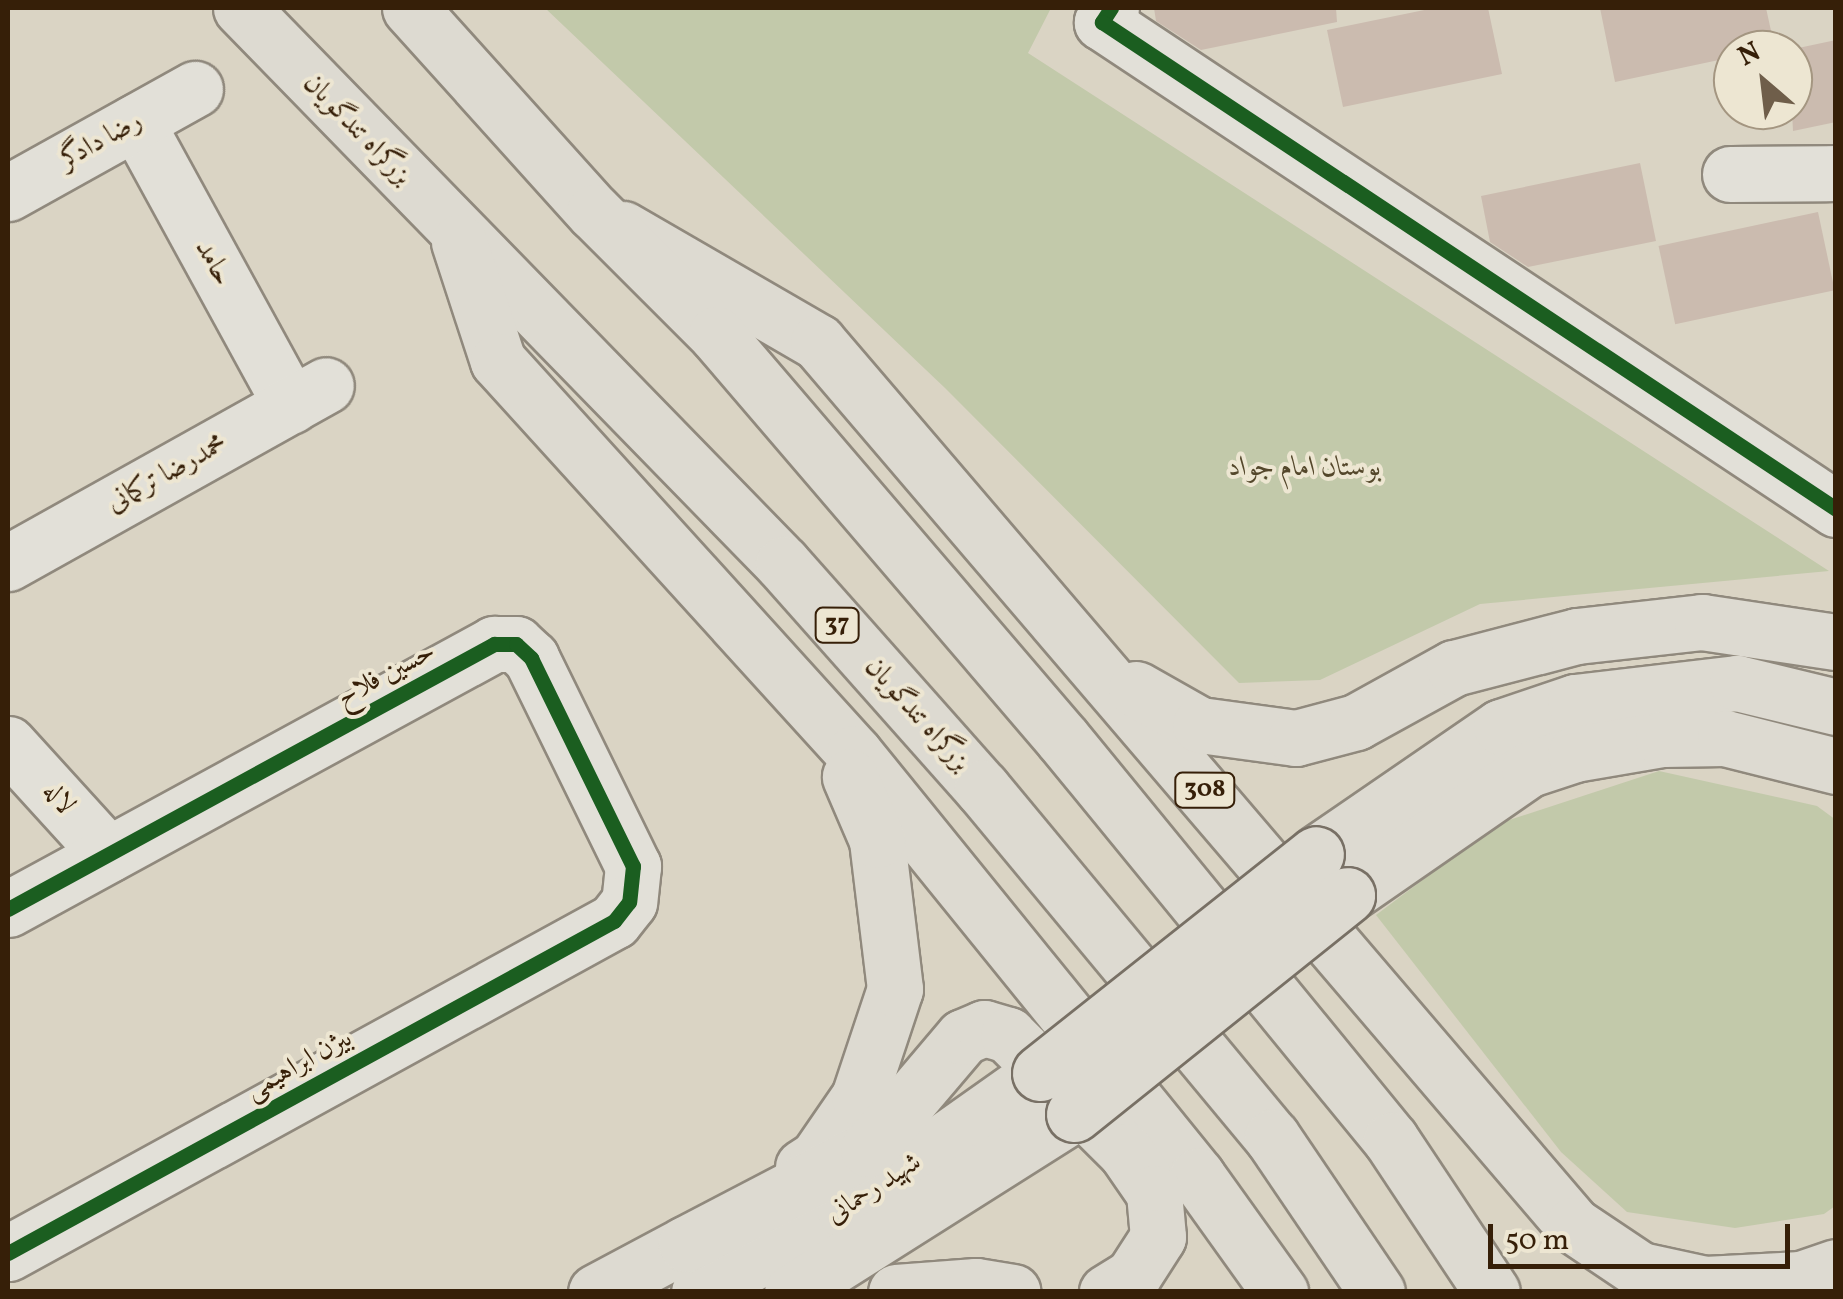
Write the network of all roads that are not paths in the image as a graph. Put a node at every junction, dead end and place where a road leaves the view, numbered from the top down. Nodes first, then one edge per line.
1 (241, 8) edge
2 (410, 8) edge
3 (1111, 8) edge
4 (195, 89) dead end
5 (136, 122) junction
6 (1836, 173) edge
7 (1730, 174) dead end
8 (8, 193) edge
9 (594, 212) junction
10 (456, 231) junction
11 (308, 395) joint
12 (1836, 508) edge
13 (8, 563) edge
14 (1836, 642) edge
15 (768, 660) junction
16 (1103, 670) junction
17 (1821, 699) edge
18 (8, 744) edge
19 (1836, 766) edge
20 (108, 854) junction
21 (1331, 874) junction
22 (8, 909) edge
23 (614, 921) joint
24 (1057, 1093) junction
25 (8, 1252) edge
26 (1836, 1267) edge
27 (693, 1268) edge
28 (596, 1292) edge
29 (792, 1292) edge
30 (896, 1292) edge
31 (1013, 1292) edge
32 (1107, 1292) edge
33 (1280, 1292) edge
34 (1377, 1292) edge
35 (1492, 1292) edge

1 - 10 main road, بزرگراه تندگویان / 37
2 - 9 main road
3 - 12 street
4 - 5 street, رضا دادگر
5 - 8 street, رضا دادگر
5 - 11 street, حامد
6 - 7 street
9 - 16 main road, 308
9 - 35 main road
10 - 15 main road
10 - 34 main road, بزرگراه تندگویان / 37
11 - 13 street, محمدرضا ترکمانی
14 - 16 main road
15 - 27 main road
15 - 33 main road
16 - 26 main road, 308
17 - 21 main road
18 - 20 street, لاله
19 - 21 main road
20 - 22 street, حسین فلاح
20 - 23 street, حسین فلاح
21 - 24 main road, bridge
23 - 25 street, بیژن ابراهیمی
24 - 27 main road, شهید رحمانی
24 - 29 main road, شهید رحمانی
27 - 28 main road, شهید رحمانی
27 - 32 main road
30 - 31 main road

